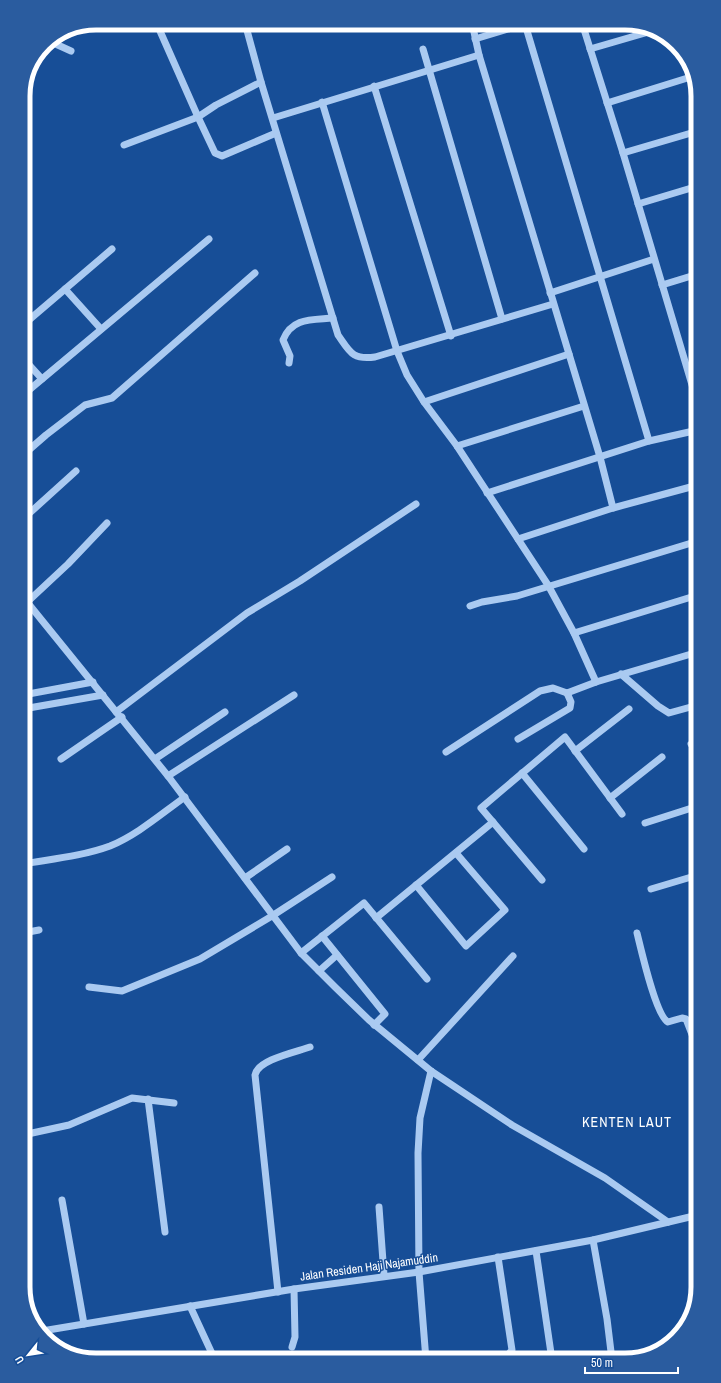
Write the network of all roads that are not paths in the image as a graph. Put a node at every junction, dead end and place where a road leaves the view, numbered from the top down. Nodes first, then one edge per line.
1 (247, 30) edge
2 (473, 30) edge
3 (504, 30) edge
4 (528, 30) edge
5 (584, 30) edge
6 (160, 31) dead end
7 (645, 33) edge
8 (475, 39) junction
9 (55, 44) edge
10 (422, 49) dead end
11 (590, 49) junction
12 (71, 51) dead end
13 (479, 54) junction
14 (428, 71) junction
15 (688, 78) edge
16 (261, 82) junction
17 (374, 86) junction
18 (322, 102) junction
19 (607, 103) junction
20 (198, 117) junction
21 (273, 118) junction
22 (276, 133) junction
23 (691, 133) edge
24 (124, 145) dead end
25 (623, 153) junction
26 (691, 188) edge
27 (638, 204) junction
28 (209, 238) dead end
29 (112, 249) dead end
30 (654, 259) junction
31 (255, 273) dead end
32 (601, 275) junction
33 (691, 276) edge
34 (662, 285) junction
35 (65, 289) junction
36 (550, 293) junction
37 (553, 304) junction
38 (333, 318) junction
39 (30, 319) edge
40 (502, 319) junction
41 (101, 329) junction
42 (451, 336) junction
43 (396, 351) junction
44 (569, 354) junction
45 (289, 363) dead end
46 (30, 366) edge
47 (690, 377) joint
48 (42, 379) junction
49 (691, 380) edge
50 (30, 389) edge
51 (424, 402) junction
52 (584, 406) junction
53 (691, 432) edge
54 (649, 441) junction
55 (457, 446) junction
56 (30, 449) edge
57 (600, 457) junction
58 (76, 471) dead end
59 (691, 487) edge
60 (487, 493) junction
61 (416, 504) dead end
62 (613, 508) junction
63 (30, 512) edge
64 (107, 523) dead end
65 (518, 539) junction
66 (691, 543) edge
67 (548, 585) junction
68 (691, 597) edge
69 (30, 598) edge
70 (470, 606) dead end
71 (30, 608) edge
72 (574, 632) junction
73 (691, 654) edge
74 (622, 674) junction
75 (93, 682) junction
76 (596, 682) junction
77 (567, 693) junction
78 (30, 695) edge
79 (103, 695) junction
80 (294, 695) dead end
81 (691, 707) edge
82 (30, 708) edge
83 (629, 709) dead end
84 (116, 712) junction
85 (225, 712) dead end
86 (122, 717) junction
87 (518, 739) dead end
88 (576, 751) junction
89 (446, 752) dead end
90 (662, 757) dead end
91 (155, 758) junction
92 (61, 759) dead end
93 (522, 773) junction
94 (168, 776) junction
95 (185, 797) junction
96 (610, 798) junction
97 (691, 808) edge
98 (622, 814) dead end
99 (493, 822) junction
100 (645, 823) dead end
101 (287, 849) dead end
102 (584, 849) dead end
103 (456, 852) junction
104 (30, 863) edge
105 (332, 877) dead end
106 (691, 877) edge
107 (245, 878) junction
108 (542, 880) dead end
109 (416, 885) junction
110 (652, 889) dead end
111 (272, 916) junction
112 (376, 918) junction
113 (39, 930) dead end
114 (30, 932) edge
115 (637, 933) dead end
116 (322, 936) junction
117 (301, 953) junction
118 (337, 955) junction
119 (513, 956) dead end
120 (319, 971) junction
121 (427, 979) dead end
122 (89, 987) dead end
123 (374, 1025) junction
124 (691, 1032) edge
125 (310, 1047) dead end
126 (418, 1060) junction
127 (431, 1071) junction
128 (148, 1099) junction
129 (174, 1103) dead end
130 (30, 1133) edge
131 (62, 1200) dead end
132 (379, 1207) dead end
133 (691, 1217) edge
134 (668, 1222) junction
135 (165, 1232) dead end
136 (593, 1240) junction
137 (536, 1251) junction
138 (498, 1257) junction
139 (419, 1272) junction
140 (384, 1275) junction
141 (294, 1289) junction
142 (278, 1292) junction
143 (190, 1306) junction
144 (84, 1324) junction
145 (46, 1330) edge
146 (292, 1348) dead end
147 (212, 1353) edge
148 (425, 1353) edge
149 (510, 1353) edge
150 (551, 1353) edge
151 (611, 1353) edge

1 - 16 street
2 - 8 street
3 - 8 street
4 - 32 street
5 - 11 street
6 - 20 street
7 - 11 street
8 - 13 street
9 - 12 street
10 - 14 street
11 - 19 street
13 - 14 street
13 - 36 street
14 - 17 street
14 - 40 street
15 - 19 street
16 - 20 street
16 - 21 street
17 - 18 street
17 - 42 street
18 - 21 street
18 - 43 street
19 - 25 street
20 - 22 street
20 - 24 street
21 - 22 street
22 - 38 street
23 - 25 street
25 - 27 street
26 - 27 street
27 - 30 street
28 - 41 street
29 - 35 street
30 - 32 street
30 - 34 street
31 - 56 street
32 - 36 street
32 - 54 street
33 - 34 street
34 - 47 street
35 - 39 street
35 - 41 street
36 - 37 street
37 - 40 street
37 - 44 street
38 - 43 street
38 - 45 street
40 - 42 street
41 - 48 street
42 - 43 street
43 - 51 street
44 - 51 street
44 - 52 street
46 - 48 street
47 - 49 street
48 - 50 street
51 - 55 street
52 - 55 street
52 - 57 street
53 - 54 street
54 - 57 street
55 - 60 street
57 - 60 street
57 - 62 street
58 - 63 street
59 - 62 street
60 - 65 street
61 - 84 street
62 - 65 street
64 - 69 street
65 - 67 street
66 - 67 street
67 - 70 street
67 - 72 street
68 - 72 street
71 - 75 street
72 - 76 street
73 - 74 street
74 - 76 street
74 - 81 street
75 - 78 street
75 - 79 street
76 - 77 street
77 - 87 street
77 - 89 street
79 - 82 street
79 - 84 street
80 - 94 street
83 - 88 street
84 - 86 street
85 - 91 street
86 - 91 street
86 - 92 street
88 - 93 street
88 - 96 street
90 - 96 street
91 - 94 street
93 - 99 street
93 - 102 street
94 - 95 street
95 - 104 street
95 - 107 street
96 - 98 street
97 - 100 street
99 - 103 street
99 - 108 street
101 - 107 street
103 - 109 street
103 - 109 street
105 - 111 street
106 - 110 street
107 - 111 street
109 - 112 street
111 - 117 street
111 - 122 street
112 - 116 street
112 - 121 street
113 - 114 street
115 - 124 street
116 - 117 street
116 - 118 street
117 - 120 street
118 - 120 street
118 - 123 street
119 - 126 street
120 - 123 street
123 - 126 street
125 - 142 street
126 - 127 street
127 - 134 street
127 - 139 street
128 - 129 street
128 - 130 street
128 - 135 street
131 - 144 street
132 - 140 street
133 - 134 street, Jalan Residen Haji Najamuddin
134 - 136 street, Jalan Residen Haji Najamuddin
136 - 137 street, Jalan Residen Haji Najamuddin
136 - 151 street
137 - 138 street, Jalan Residen Haji Najamuddin
137 - 150 street
138 - 139 street, Jalan Residen Haji Najamuddin
138 - 149 street
139 - 140 street, Jalan Residen Haji Najamuddin
139 - 148 street
140 - 141 street, Jalan Residen Haji Najamuddin
141 - 142 street, Jalan Residen Haji Najamuddin
141 - 146 street
142 - 143 street, Jalan Residen Haji Najamuddin
143 - 144 street, Jalan Residen Haji Najamuddin
143 - 147 street
144 - 145 street, Jalan Residen Haji Najamuddin

